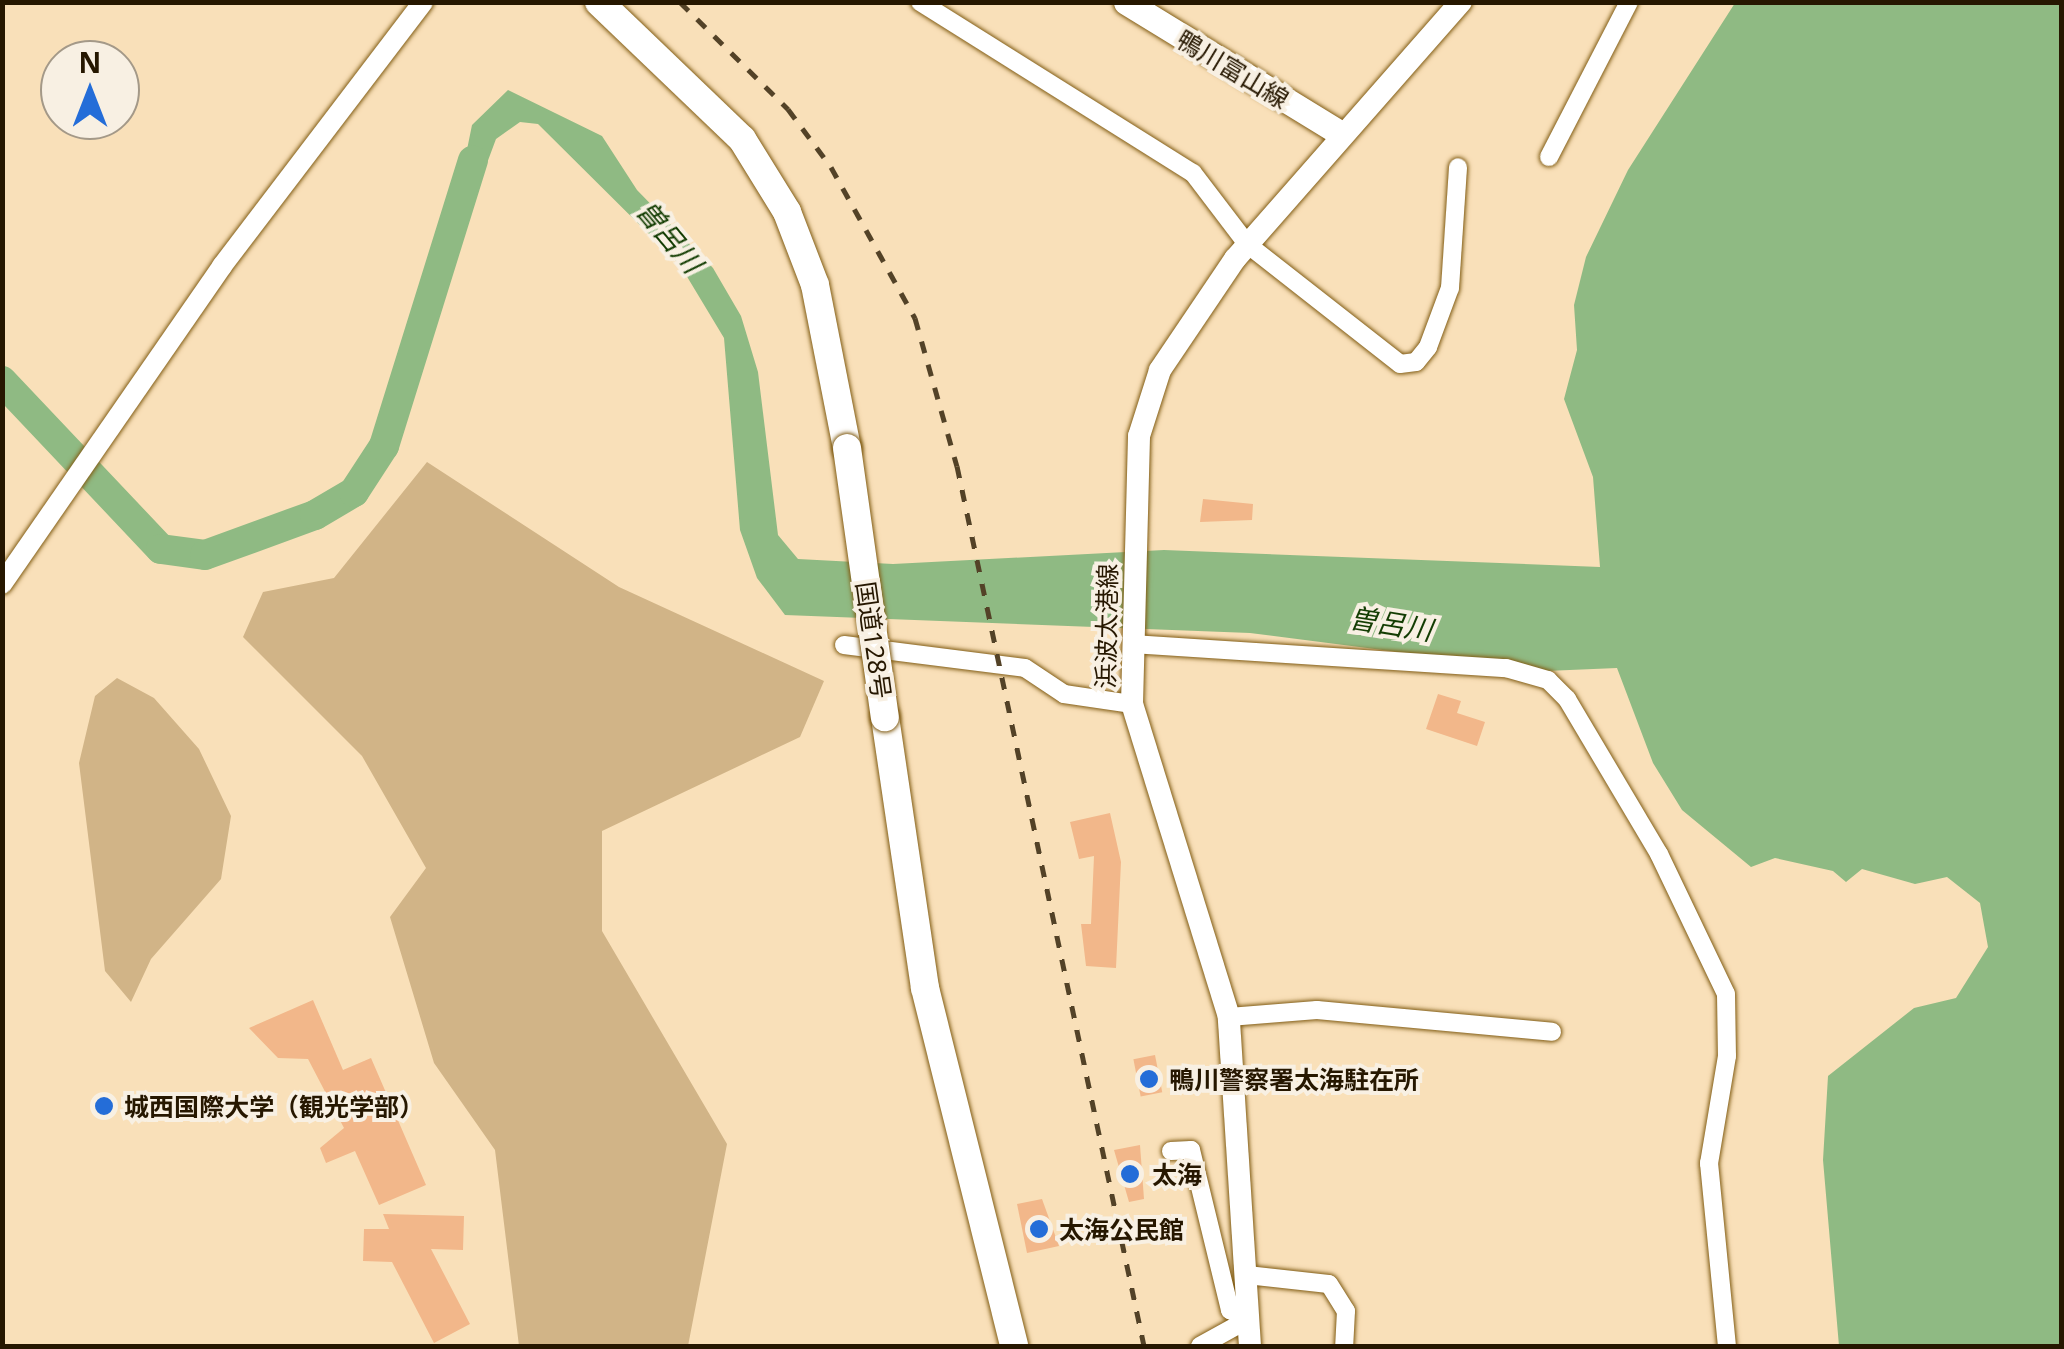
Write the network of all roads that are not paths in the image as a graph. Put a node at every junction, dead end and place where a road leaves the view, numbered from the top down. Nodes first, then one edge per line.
1 (423, 2) edge
2 (599, 2) edge
3 (920, 2) edge
4 (1126, 2) edge
5 (1461, 2) edge
6 (1629, 2) edge
7 (1341, 134) junction
8 (1549, 157) dead end
9 (1458, 167) dead end
10 (1247, 244) junction
11 (2, 584) edge
12 (1132, 639) junction
13 (844, 645) dead end
14 (1132, 704) junction
15 (1229, 1017) junction
16 (1552, 1032) dead end
17 (1171, 1151) dead end
18 (1247, 1275) junction
19 (1249, 1319) junction
20 (1014, 1346) edge
21 (1200, 1346) edge
22 (1250, 1346) edge
23 (1344, 1346) edge
24 (1727, 1346) edge

1 - 11 street
2 - 20 highway, 国道128号, bridge
3 - 10 street
4 - 7 main road, 鴨川富山線
5 - 7 main road, 浜波太港線
6 - 8 street
7 - 10 main road, 浜波太港線
9 - 10 street
10 - 12 main road, 浜波太港線
12 - 14 main road, 浜波太港線
12 - 24 street
13 - 14 street
14 - 15 main road, 浜波太港線
15 - 16 street
15 - 18 main road, 浜波太港線
17 - 19 street
18 - 19 main road, 浜波太港線
18 - 23 street
19 - 21 street
19 - 22 main road, 浜波太港線

